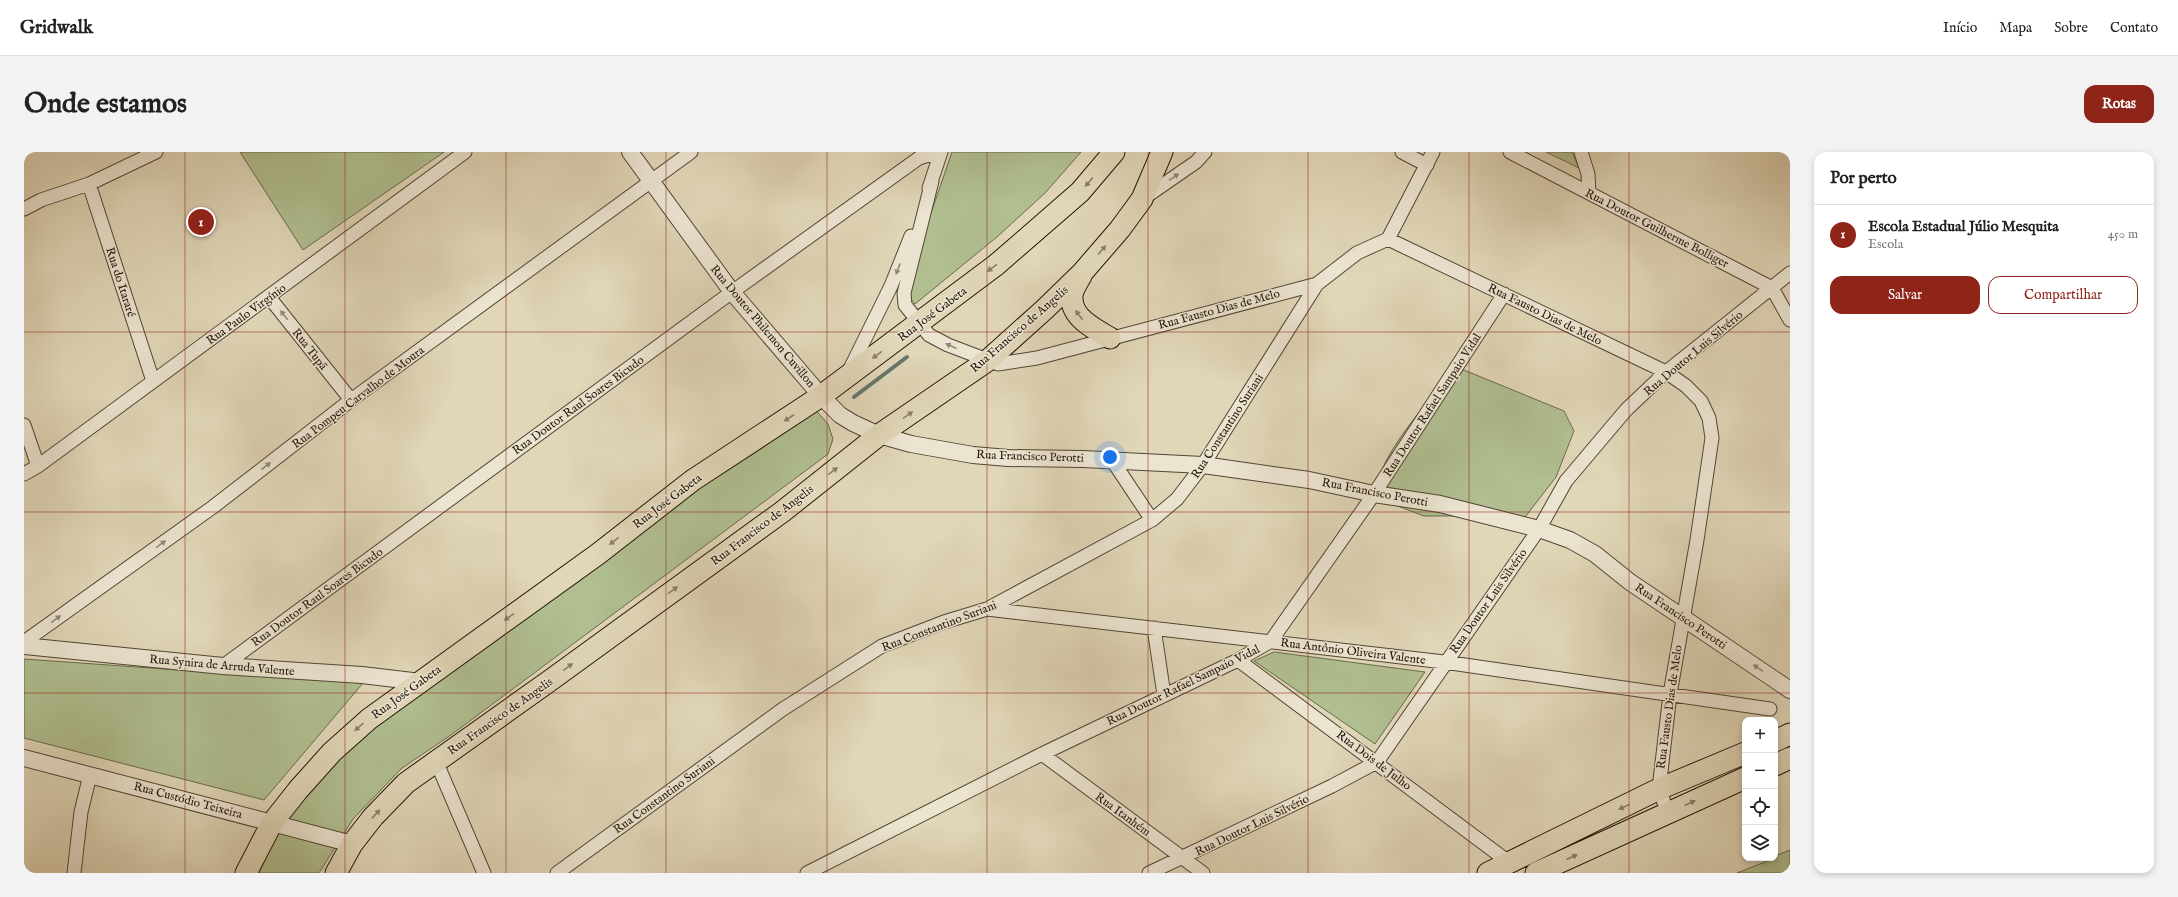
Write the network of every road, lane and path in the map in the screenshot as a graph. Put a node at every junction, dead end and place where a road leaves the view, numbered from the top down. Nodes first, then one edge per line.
1 (156, 152) edge
2 (630, 152) edge
3 (691, 152) edge
4 (938, 152) edge
5 (941, 152) edge
6 (1114, 152) edge
7 (1162, 152) edge
8 (1204, 152) edge
9 (1402, 152) edge
10 (1433, 152) edge
11 (1510, 152) edge
12 (1581, 152) edge
13 (457, 154) edge
14 (1427, 165) junction
15 (932, 181) junction
16 (652, 182) junction
17 (89, 184) junction
18 (1589, 193) junction
19 (1142, 199) junction
20 (24, 209) edge
21 (1388, 239) junction
22 (1082, 273) junction
23 (1790, 273) edge
24 (1317, 284) junction
25 (1772, 288) junction
26 (732, 292) junction
27 (1504, 294) junction
28 (270, 297) junction
29 (1790, 320) edge
30 (920, 323) junction
31 (1110, 338) junction
32 (987, 361) junction
33 (1666, 372) junction
34 (846, 378) junction
35 (153, 381) junction
36 (821, 396) junction
37 (351, 400) junction
38 (24, 425) edge
39 (880, 435) junction
40 (911, 444) joint
41 (1112, 460) junction
42 (1203, 465) junction
43 (38, 466) junction
44 (24, 474) edge
45 (1374, 494) junction
46 (1152, 520) junction
47 (1539, 529) junction
48 (987, 609) junction
49 (1682, 617) junction
50 (1154, 628) junction
51 (24, 642) edge
52 (1271, 642) junction
53 (24, 646) edge
54 (1238, 660) junction
55 (1444, 662) junction
56 (223, 666) junction
57 (420, 682) junction
58 (1790, 690) edge
59 (1670, 694) junction
60 (1164, 695) junction
61 (1770, 709) dead end
62 (1790, 734) edge
63 (1778, 739) edge
64 (1042, 754) junction
65 (1742, 754) edge
66 (24, 758) edge
67 (1790, 758) edge
68 (436, 761) junction
69 (1377, 762) junction
70 (1778, 764) edge
71 (90, 774) junction
72 (1742, 779) edge
73 (1659, 789) junction
74 (1668, 812) junction
75 (272, 823) junction
76 (352, 844) junction
77 (1183, 857) junction
78 (1510, 863) junction
79 (74, 873) edge
80 (246, 873) edge
81 (336, 873) edge
82 (484, 873) edge
83 (557, 873) edge
84 (807, 873) edge
85 (1149, 873) edge
86 (1203, 873) edge
87 (1488, 873) edge
88 (1536, 873) edge

1 - 17 street
2 - 16 street, Rua Doutor Philemon Cuvillon
3 - 16 street, Rua Pompeu Carvalho de Moura
4 - 26 street, Rua Doutor Raul Soares Bicudo
5 - 15 street
6 -> 30 main road, Rua José Gabeta
7 - 19 main road, Rua Francisco de Angelis
19 -> 8 street
9 - 14 street
10 - 14 street
11 - 18 street, Rua Doutor Guilherme Bolliger
12 - 18 street
13 - 28 street, Rua Paulo Virgínio
14 - 21 street
15 - 30 street, Rua Fausto Dias de Melo
15 -> 34 street
16 - 26 street, Rua Doutor Philemon Cuvillon
16 - 37 street, Rua Pompeu Carvalho de Moura
17 - 20 street
17 - 35 street, Rua do Itararé
18 - 25 street, Rua Doutor Guilherme Bolliger
22 -> 19 main road, Rua Francisco de Angelis
21 - 24 street, Rua Fausto Dias de Melo
21 - 27 street, Rua Fausto Dias de Melo
31 -> 22 main road
22 - 32 main road, Rua Francisco de Angelis
23 - 25 street, Rua Doutor Luis Silvério
24 - 31 street, Rua Fausto Dias de Melo
24 - 42 street, Rua Constantino Suriani
25 - 29 street
25 - 33 street, Rua Doutor Luis Silvério
26 - 36 street, Rua Doutor Philemon Cuvillon
26 - 56 street, Rua Doutor Raul Soares Bicudo
27 - 33 street, Rua Fausto Dias de Melo
27 - 45 street, Rua Doutor Rafael Sampaio Vidal
28 - 35 street, Rua Paulo Virgínio
37 -> 28 street, Rua Tupã
32 -> 30 street, Rua Fausto Dias de Melo
30 -> 34 main road, Rua José Gabeta
31 - 32 street, Rua Fausto Dias de Melo
39 -> 32 main road, Rua Francisco de Angelis
33 - 47 street, Rua Doutor Luis Silvério
33 - 49 street, Rua Fausto Dias de Melo
34 - 36 main road, Rua José Gabeta
35 - 43 street, Rua Paulo Virgínio
36 - 39 street, Rua Doutor Philemon Cuvillon
36 -> 57 main road, Rua José Gabeta
51 -> 37 street, Rua Pompeu Carvalho de Moura
38 - 43 street
39 - 40 street, Rua Doutor Philemon Cuvillon
68 -> 39 main road, Rua Francisco de Angelis
40 - 41 street, Rua Francisco Perotti
41 - 42 street, Rua Francisco Perotti
41 - 46 street
42 - 45 street, Rua Francisco Perotti
42 - 46 street, Rua Constantino Suriani
43 - 44 street, Rua Paulo Virgínio
45 - 47 street, Rua Francisco Perotti
45 - 52 street, Rua Doutor Rafael Sampaio Vidal
46 - 48 street, Rua Constantino Suriani
47 - 49 street, Rua Francisco Perotti
47 - 55 street, Rua Doutor Luis Silvério
48 - 50 street, Rua Antônio Oliveira Valente
48 - 83 street, Rua Constantino Suriani
58 -> 49 street, Rua Francisco Perotti
49 - 59 street, Rua Fausto Dias de Melo
50 - 52 street, Rua Antônio Oliveira Valente
50 - 60 street
52 - 54 street, Rua Doutor Rafael Sampaio Vidal
52 - 55 street, Rua Antônio Oliveira Valente
53 - 56 street, Rua Synira de Arruda Valente
54 - 60 street, Rua Doutor Rafael Sampaio Vidal
54 - 69 street, Rua Dois de Julho
55 - 59 street, Rua Antônio Oliveira Valente
55 - 69 street, Rua Doutor Luis Silvério
56 - 57 street, Rua Synira de Arruda Valente
57 -> 75 main road, Rua José Gabeta
59 - 61 street, Rua Antônio Oliveira Valente
59 - 73 street, Rua Fausto Dias de Melo
60 - 64 street, Rua Doutor Rafael Sampaio Vidal
62 - 63 main road
64 - 77 street, Rua Itanhém
64 - 84 street, Rua Doutor Rafael Sampaio Vidal
65 - 73 main road
66 - 71 street, Rua Custódio Teixeira
67 - 70 main road
76 -> 68 main road, Rua Francisco de Angelis
68 - 82 street
69 - 77 street, Rua Doutor Luis Silvério
69 - 78 street, Rua Dois de Julho
71 - 75 street, Rua Custódio Teixeira
71 - 79 street
74 -> 72 main road
73 - 74 street, Rua Fausto Dias de Melo
73 -> 78 main road
88 -> 74 main road
75 - 76 street, Rua Custódio Teixeira
75 - 80 main road, Rua José Gabeta
76 - 81 main road, Rua Francisco de Angelis
77 - 85 street, Rua Doutor Luis Silvério
77 - 86 street, Rua Itanhém
78 - 87 main road

